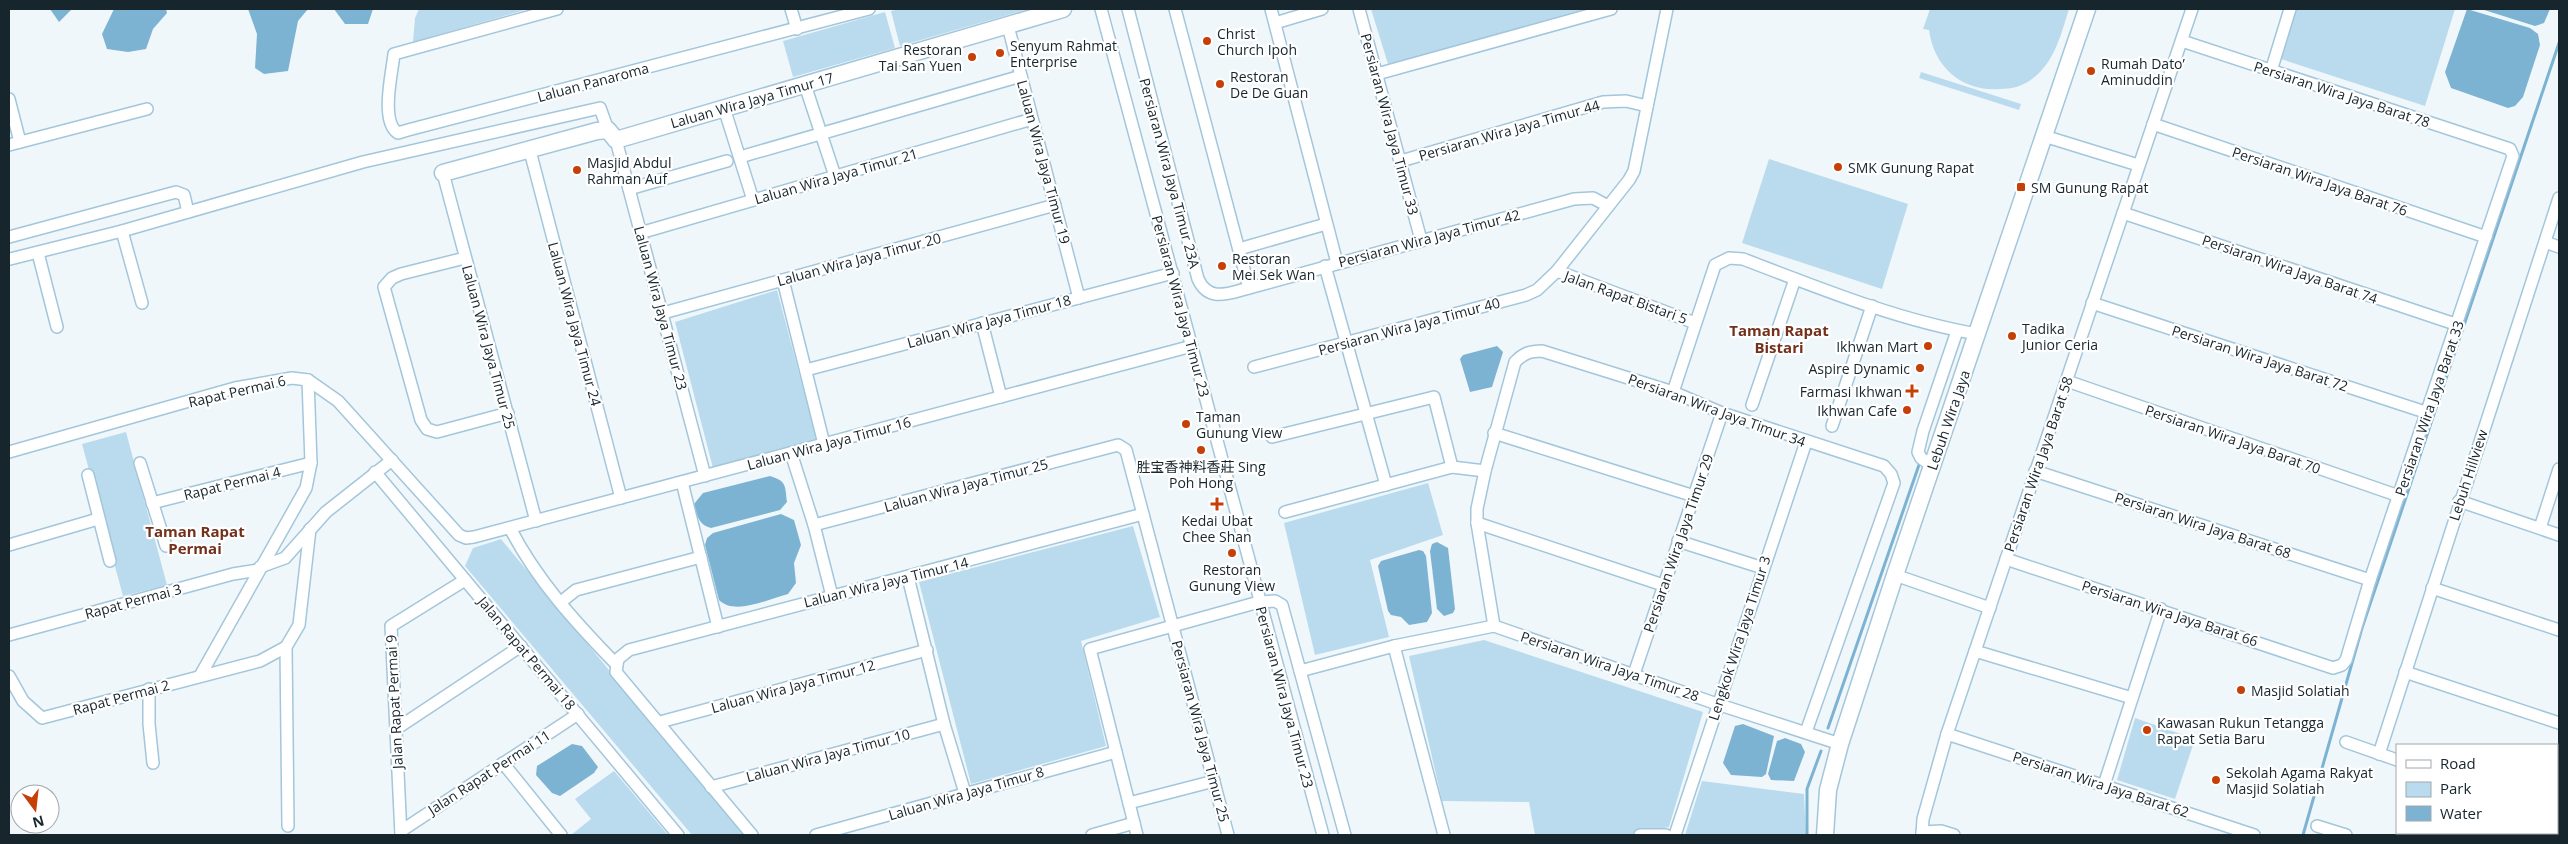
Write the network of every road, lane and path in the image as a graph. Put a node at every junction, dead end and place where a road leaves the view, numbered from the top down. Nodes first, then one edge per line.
1 (791, 9) edge
2 (869, 9) edge
3 (1062, 9) edge
4 (1101, 9) edge
5 (1128, 9) edge
6 (1175, 9) edge
7 (1271, 9) edge
8 (1322, 9) edge
9 (1359, 9) edge
10 (1611, 9) edge
11 (2087, 9) edge
12 (2192, 9) edge
13 (2290, 9) edge
14 (549, 10) edge
15 (1663, 10) edge
16 (1275, 23) junction
17 (1008, 26) junction
18 (797, 29) junction
19 (2182, 41) junction
20 (2271, 71) junction
21 (1377, 74) junction
22 (1021, 76) junction
23 (805, 85) junction
24 (9, 99) edge
25 (1647, 106) junction
26 (724, 108) junction
27 (147, 109) dead end
28 (1032, 119) junction
29 (2153, 124) junction
30 (821, 133) junction
31 (612, 135) junction
32 (2044, 136) junction
33 (14, 144) edge
34 (2503, 146) joint
35 (530, 150) junction
36 (740, 157) junction
37 (727, 161) dead end
38 (1401, 161) junction
39 (2138, 165) junction
40 (443, 173) joint
41 (835, 176) junction
42 (629, 189) junction
43 (2559, 198) edge
44 (753, 200) junction
45 (1055, 205) junction
46 (1608, 206) junction
47 (188, 212) junction
48 (2123, 212) junction
49 (1326, 224) junction
50 (122, 231) junction
51 (640, 233) junction
52 (9, 237) edge
53 (2486, 238) junction
54 (1420, 240) junction
55 (2544, 242) junction
56 (2559, 247) edge
57 (1239, 249) junction
58 (38, 253) junction
59 (465, 258) junction
60 (10, 259) edge
61 (1336, 263) junction
62 (1325, 266) junction
63 (1557, 271) junction
64 (1173, 273) junction
65 (1795, 279) junction
66 (783, 280) junction
67 (1249, 288) junction
68 (1079, 298) junction
69 (142, 303) dead end
70 (2092, 303) junction
71 (1872, 306) junction
72 (663, 313) junction
73 (1695, 322) junction
74 (982, 323) junction
75 (2458, 325) junction
76 (57, 327) dead end
77 (1957, 331) junction
78 (1977, 334) junction
79 (1345, 343) junction
80 (1192, 346) junction
81 (1254, 367) dead end
82 (806, 370) junction
83 (308, 380) junction
84 (2066, 381) junction
85 (1673, 392) junction
86 (1001, 397) junction
87 (1752, 405) dead end
88 (508, 413) junction
89 (1722, 413) junction
90 (2428, 413) junction
91 (1366, 414) junction
92 (1832, 426) dead end
93 (1494, 433) junction
94 (1272, 438) dead end
95 (1806, 442) junction
96 (824, 444) junction
97 (1118, 444) joint
98 (9, 452) edge
99 (791, 453) junction
100 (392, 460) junction
101 (140, 463) dead end
102 (311, 463) junction
103 (1452, 467) junction
104 (1933, 467) junction
105 (2559, 469) edge
106 (2035, 470) junction
107 (375, 472) junction
108 (1485, 472) junction
109 (88, 475) dead end
110 (705, 476) junction
111 (682, 482) junction
112 (1386, 485) junction
113 (1694, 496) junction
114 (2399, 496) junction
115 (621, 498) junction
116 (2459, 501) junction
117 (152, 503) junction
118 (1285, 512) dead end
119 (1142, 514) junction
120 (98, 519) junction
121 (536, 521) junction
122 (1477, 523) junction
123 (814, 525) junction
124 (510, 528) junction
125 (2540, 528) junction
126 (310, 529) junction
127 (2559, 535) edge
128 (1678, 541) junction
129 (9, 545) edge
130 (166, 546) dead end
131 (701, 557) junction
132 (2006, 559) junction
133 (110, 561) dead end
134 (1763, 568) junction
135 (259, 569) junction
136 (1895, 575) junction
137 (908, 577) junction
138 (465, 580) junction
139 (2370, 580) junction
140 (1662, 586) junction
141 (2432, 588) junction
142 (832, 596) junction
143 (561, 602) junction
144 (1259, 602) junction
145 (1282, 605) joint
146 (1990, 608) junction
147 (2161, 609) junction
148 (718, 626) junction
149 (1174, 626) junction
150 (1494, 626) junction
151 (2559, 630) edge
152 (9, 635) edge
153 (521, 646) junction
154 (1394, 646) junction
155 (286, 647) junction
156 (927, 650) junction
157 (1975, 651) junction
158 (616, 664) junction
159 (2333, 668) joint
160 (1300, 671) junction
161 (2405, 672) junction
162 (1634, 674) junction
163 (9, 676) edge
164 (200, 676) junction
165 (149, 689) junction
166 (2132, 698) junction
167 (1717, 704) junction
168 (578, 714) junction
169 (660, 722) junction
170 (2559, 723) edge
171 (944, 724) junction
172 (396, 729) junction
173 (1806, 732) junction
174 (1947, 734) junction
175 (2346, 742) dead end
176 (1840, 744) junction
177 (1116, 752) junction
178 (2378, 754) junction
179 (2396, 760) edge
180 (153, 763) dead end
181 (503, 763) junction
182 (1214, 781) junction
183 (2104, 785) junction
184 (711, 787) junction
185 (965, 793) junction
186 (1129, 803) junction
187 (1134, 823) junction
188 (288, 826) dead end
189 (2317, 826) dead end
190 (401, 833) edge
191 (557, 834) edge
192 (1341, 834) edge
193 (1922, 834) edge
194 (678, 835) edge
195 (752, 835) edge
196 (816, 835) edge
197 (1092, 835) edge
198 (1137, 835) edge
199 (1228, 835) edge
200 (1323, 835) edge
201 (1444, 835) edge
202 (1640, 835) edge
203 (1666, 835) edge
204 (1675, 835) edge
205 (1825, 835) edge
206 (1954, 835) edge
207 (2254, 835) edge
208 (2346, 835) edge

1 - 18 street
2 - 18 street, Laluan Panaroma
3 - 17 street, Laluan Wira Jaya Timur 17
4 - 64 street, Persiaran Wira Jaya Timur 23
5 - 67 street, Persiaran Wira Jaya Timur 23A
6 - 57 street
7 - 16 street
8 - 16 street
9 - 21 street, Persiaran Wira Jaya Timur 33
10 - 21 street
11 - 32 street, Lebuh Wira Jaya
12 - 19 street, Persiaran Wira Jaya Barat 58
13 - 20 street
14 - 18 street, Laluan Panaroma
15 - 25 street, Persiaran Wira Jaya Timur 40
16 - 49 street
17 - 22 street, Laluan Wira Jaya Timur 19
17 - 23 street, Laluan Wira Jaya Timur 17
19 - 20 street, Persiaran Wira Jaya Barat 78
19 - 29 street, Persiaran Wira Jaya Barat 58
20 - 34 street, Persiaran Wira Jaya Barat 78
21 - 38 street, Persiaran Wira Jaya Timur 33
22 - 28 street, Laluan Wira Jaya Timur 19
22 - 30 street
23 - 26 street, Laluan Wira Jaya Timur 17
23 - 30 street
24 - 33 street
25 - 38 street, Persiaran Wira Jaya Timur 44
25 - 46 street, Persiaran Wira Jaya Timur 40
26 - 31 street, Laluan Wira Jaya Timur 17
26 - 36 street
27 - 33 street
28 - 41 street, Laluan Wira Jaya Timur 21
28 - 45 street, Laluan Wira Jaya Timur 19
29 - 39 street, Persiaran Wira Jaya Barat 58
29 - 53 street, Persiaran Wira Jaya Barat 76
30 - 36 street
30 - 41 street
31 - 35 street, Laluan Wira Jaya Timur 17
31 - 42 street, Laluan Wira Jaya Timur 23
31 - 47 street, Laluan Wira Jaya Timur 23
32 - 39 street
32 - 78 street, Lebuh Wira Jaya
34 - 53 street, Persiaran Wira Jaya Barat 33
35 - 40 street, Laluan Wira Jaya Timur 17
35 - 115 street, Laluan Wira Jaya Timur 24
36 - 44 street
37 - 42 street
38 - 54 street, Persiaran Wira Jaya Timur 33
39 - 48 street, Persiaran Wira Jaya Barat 58
40 - 59 street, Laluan Wira Jaya Timur 25
41 - 44 street, Laluan Wira Jaya Timur 21
42 - 51 street, Laluan Wira Jaya Timur 23
43 - 55 street, Lebuh Hillview
44 - 51 street, Laluan Wira Jaya Timur 21
45 - 66 street, Laluan Wira Jaya Timur 20
45 - 68 street, Laluan Wira Jaya Timur 19
46 - 54 street, Persiaran Wira Jaya Timur 42
46 - 63 street, Persiaran Wira Jaya Timur 40
47 - 50 street
47 - 52 street
48 - 70 street, Persiaran Wira Jaya Barat 58
48 - 75 street, Persiaran Wira Jaya Barat 74
49 - 57 street
49 - 61 street
50 - 58 street
50 - 69 street
51 - 72 street, Laluan Wira Jaya Timur 23
53 - 75 street, Persiaran Wira Jaya Barat 33
54 - 61 street, Persiaran Wira Jaya Timur 42
55 - 56 street
55 - 116 street, Lebuh Hillview
57 - 67 street
58 - 60 street
58 - 76 street
59 - 88 street, Laluan Wira Jaya Timur 25
59 - 88 street
61 - 62 street, Persiaran Wira Jaya Timur 42
62 - 67 street, Persiaran Wira Jaya Timur 42
62 - 79 street
63 - 73 street, Jalan Rapat Bistari 5
63 - 79 street, Persiaran Wira Jaya Timur 40
64 - 68 street, Laluan Wira Jaya Timur 18
64 - 80 street, Persiaran Wira Jaya Timur 23
65 - 71 street
65 - 73 street
65 - 87 street
66 - 72 street, Laluan Wira Jaya Timur 20
66 - 82 street
68 - 74 street, Laluan Wira Jaya Timur 18
70 - 84 street, Persiaran Wira Jaya Barat 58
70 - 90 street, Persiaran Wira Jaya Barat 72
71 - 77 street
71 - 92 street
72 - 110 street, Laluan Wira Jaya Timur 23
73 - 85 street
74 - 82 street, Laluan Wira Jaya Timur 18
74 - 86 street
75 - 90 street, Persiaran Wira Jaya Barat 33
77 - 78 street
77 - 104 street
78 - 104 street, Lebuh Wira Jaya
79 - 81 street, Persiaran Wira Jaya Timur 40
79 - 91 street
80 - 86 street, Laluan Wira Jaya Timur 16
80 - 144 street, Persiaran Wira Jaya Timur 23
82 - 96 street
83 - 98 street, Rapat Permai 6
83 - 100 street
83 - 102 street
84 - 106 street, Persiaran Wira Jaya Barat 58
84 - 114 street, Persiaran Wira Jaya Barat 70
85 - 89 street, Persiaran Wira Jaya Timur 34
85 - 93 street, Persiaran Wira Jaya Timur 34
86 - 96 street, Laluan Wira Jaya Timur 16
88 - 121 street, Laluan Wira Jaya Timur 25
89 - 95 street, Persiaran Wira Jaya Timur 34
89 - 113 street, Persiaran Wira Jaya Timur 29
90 - 114 street, Persiaran Wira Jaya Barat 33
91 - 94 street
91 - 103 street
91 - 112 street
93 - 108 street
93 - 113 street
95 - 134 street, Lengkok Wira Jaya Timur 3
95 - 173 street, Persiaran Wira Jaya Timur 34
96 - 99 street, Laluan Wira Jaya Timur 16
97 - 119 street, Persiaran Wira Jaya Timur 25
97 - 123 street, Laluan Wira Jaya Timur 25
99 - 110 street, Laluan Wira Jaya Timur 16
99 - 123 street
100 - 107 street
100 - 124 street, Laluan Wira Jaya Timur 16
101 - 117 street
102 - 117 street, Rapat Permai 4
102 - 135 street
103 - 108 street
103 - 112 street
104 - 136 street, Lebuh Wira Jaya
105 - 125 street
106 - 132 street, Persiaran Wira Jaya Barat 58
106 - 139 street, Persiaran Wira Jaya Barat 68
107 - 126 street, Rapat Permai 3
107 - 138 street, Jalan Rapat Permai 18
108 - 122 street
109 - 120 street
110 - 111 street, Laluan Wira Jaya Timur 16
111 - 115 street, Laluan Wira Jaya Timur 16
111 - 131 street
112 - 118 street
113 - 128 street, Persiaran Wira Jaya Timur 29
114 - 139 street, Persiaran Wira Jaya Barat 33
115 - 121 street, Laluan Wira Jaya Timur 16
116 - 125 street
116 - 141 street, Lebuh Hillview
117 - 130 street
119 - 137 street, Laluan Wira Jaya Timur 14
119 - 149 street, Persiaran Wira Jaya Timur 25
120 - 129 street
120 - 133 street
121 - 124 street, Laluan Wira Jaya Timur 16
122 - 140 street
122 - 150 street
123 - 142 street
124 - 143 street
125 - 127 street
126 - 135 street, Rapat Permai 3
126 - 155 street
128 - 134 street
128 - 140 street, Persiaran Wira Jaya Timur 29
131 - 143 street
131 - 148 street
132 - 146 street, Persiaran Wira Jaya Barat 58
132 - 147 street, Persiaran Wira Jaya Barat 66
134 - 167 street, Lengkok Wira Jaya Timur 3
135 - 152 street, Rapat Permai 3
135 - 164 street
136 - 146 street
136 - 176 street, Lebuh Wira Jaya
137 - 142 street, Laluan Wira Jaya Timur 14
137 - 156 street
138 - 153 street, Jalan Rapat Permai 18
138 - 172 street, Jalan Rapat Permai 9
139 - 159 street, Persiaran Wira Jaya Barat 33
140 - 162 street, Persiaran Wira Jaya Timur 29
141 - 151 street
141 - 161 street, Lebuh Hillview
142 - 148 street, Laluan Wira Jaya Timur 14
143 - 158 street
144 - 145 street, Persiaran Wira Jaya Timur 25
144 - 149 street, Persiaran Wira Jaya Timur 25
144 - 200 street, Persiaran Wira Jaya Timur 23
145 - 160 street, Persiaran Wira Jaya Timur 23
146 - 157 street, Persiaran Wira Jaya Barat 58
147 - 159 street, Persiaran Wira Jaya Barat 66
147 - 166 street
148 - 158 street, Laluan Wira Jaya Timur 14
149 - 177 street, Persiaran Wira Jaya Timur 25
149 - 182 street, Persiaran Wira Jaya Timur 25
150 - 154 street
150 - 162 street, Persiaran Wira Jaya Timur 28
153 - 168 street, Jalan Rapat Permai 18
153 - 172 street
154 - 160 street
154 - 201 street
155 - 164 street, Rapat Permai 2
155 - 188 street
156 - 169 street, Laluan Wira Jaya Timur 12
156 - 171 street
157 - 166 street
157 - 174 street, Persiaran Wira Jaya Barat 58
158 - 169 street
160 - 192 street, Persiaran Wira Jaya Timur 23
161 - 170 street
161 - 178 street, Lebuh Hillview
162 - 167 street, Persiaran Wira Jaya Timur 28
163 - 165 street, Rapat Permai 2
164 - 165 street, Rapat Permai 2
165 - 180 street
166 - 183 street
167 - 173 street, Persiaran Wira Jaya Timur 28
167 - 204 street, Lengkok Wira Jaya Timur 3
168 - 181 street, Jalan Rapat Permai 11
168 - 194 street, Jalan Rapat Permai 18
169 - 184 street
171 - 184 street, Laluan Wira Jaya Timur 10
171 - 185 street
172 - 190 street, Jalan Rapat Permai 9
173 - 176 street, Persiaran Wira Jaya Timur 28
174 - 183 street, Persiaran Wira Jaya Barat 62
174 - 193 street, Persiaran Wira Jaya Barat 58
175 - 178 street
176 - 205 street, Lebuh Wira Jaya
177 - 185 street, Laluan Wira Jaya Timur 8
177 - 186 street
178 - 179 street
181 - 190 street, Jalan Rapat Permai 11
181 - 191 street
182 - 186 street
182 - 199 street, Persiaran Wira Jaya Timur 25
183 - 207 street, Persiaran Wira Jaya Barat 62
184 - 195 street
185 - 196 street, Laluan Wira Jaya Timur 8
186 - 187 street
187 - 197 street
187 - 198 street
189 - 208 street
193 - 206 street
202 - 203 street

